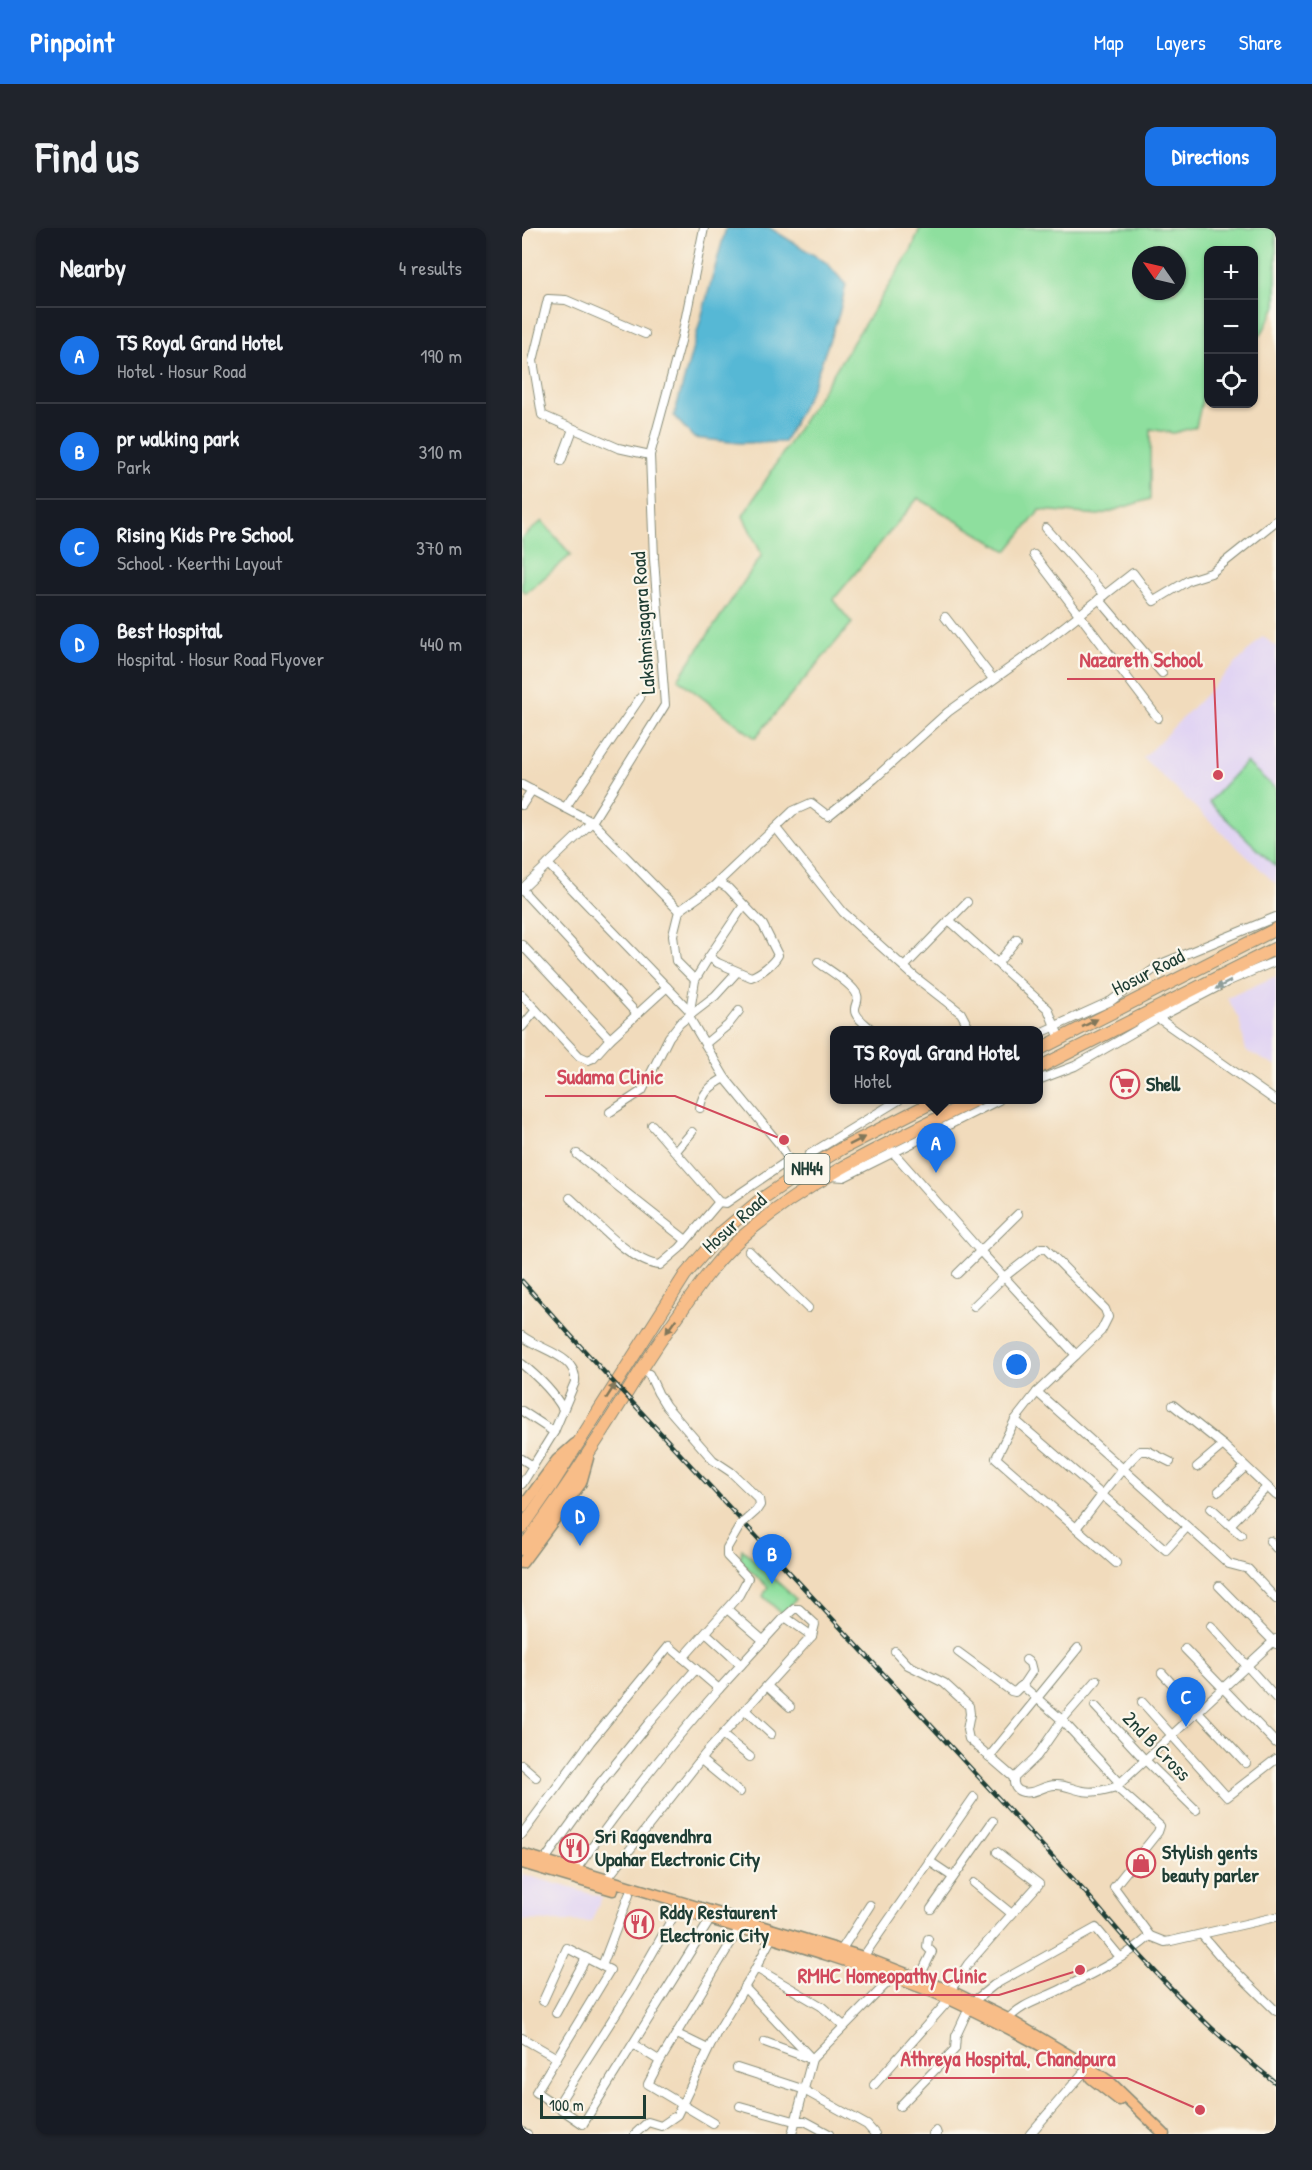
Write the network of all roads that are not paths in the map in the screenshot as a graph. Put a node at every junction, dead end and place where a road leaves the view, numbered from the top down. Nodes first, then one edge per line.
1 (704, 228) edge
2 (645, 334) dead end
3 (573, 429) junction
4 (650, 455) junction
5 (561, 461) dead end
6 (1276, 520) edge
7 (1046, 528) dead end
8 (1034, 555) dead end
9 (1102, 597) junction
10 (1079, 615) junction
11 (945, 617) dead end
12 (1162, 673) dead end
13 (993, 680) junction
14 (640, 698) dead end
15 (1158, 718) dead end
16 (522, 785) edge
17 (532, 790) junction
18 (522, 805) edge
19 (565, 808) junction
20 (592, 822) junction
21 (776, 828) junction
22 (548, 864) junction
23 (718, 882) junction
24 (522, 890) edge
25 (967, 902) dead end
26 (744, 905) junction
27 (679, 911) junction
28 (1276, 917) edge
29 (949, 920) junction
30 (1276, 929) edge
31 (1017, 939) dead end
32 (522, 945) edge
33 (1276, 948) edge
34 (709, 957) junction
35 (1276, 961) edge
36 (818, 962) dead end
37 (998, 963) junction
38 (904, 967) junction
39 (736, 972) junction
40 (695, 980) junction
41 (667, 987) junction
42 (522, 995) edge
43 (536, 1010) junction
44 (739, 1011) dead end
45 (637, 1014) junction
46 (690, 1014) junction
47 (1158, 1018) junction
48 (868, 1026) edge
49 (968, 1026) edge
50 (522, 1027) edge
51 (1054, 1027) junction
52 (1043, 1032) edge
53 (1060, 1039) junction
54 (610, 1040) junction
55 (705, 1044) junction
56 (1043, 1048) edge
57 (1043, 1065) edge
58 (725, 1078) junction
59 (1043, 1078) edge
60 (1276, 1101) edge
61 (892, 1104) edge
62 (930, 1104) edge
63 (967, 1104) edge
64 (991, 1104) edge
65 (700, 1108) dead end
66 (610, 1112) dead end
67 (652, 1125) dead end
68 (692, 1132) dead end
69 (676, 1151) junction
70 (892, 1152) junction
71 (577, 1154) dead end
72 (789, 1160) junction
73 (797, 1175) junction
74 (829, 1176) junction
75 (570, 1198) dead end
76 (719, 1202) junction
77 (1018, 1214) dead end
78 (686, 1240) junction
79 (749, 1251) dead end
80 (981, 1252) junction
81 (957, 1274) dead end
82 (1004, 1277) junction
83 (974, 1306) dead end
84 (808, 1308) dead end
85 (522, 1336) edge
86 (1076, 1355) junction
87 (522, 1364) edge
88 (641, 1370) junction
89 (1037, 1392) junction
90 (1173, 1406) dead end
91 (563, 1409) junction
92 (522, 1411) edge
93 (1015, 1420) junction
94 (554, 1432) junction
95 (579, 1440) junction
96 (1223, 1445) junction
97 (589, 1452) junction
98 (522, 1459) edge
99 (1170, 1462) dead end
100 (532, 1466) junction
101 (1197, 1467) dead end
102 (1245, 1467) junction
103 (1121, 1468) junction
104 (522, 1484) edge
105 (1267, 1487) junction
106 (556, 1489) junction
107 (1219, 1491) dead end
108 (1103, 1495) junction
109 (1276, 1495) edge
110 (522, 1508) edge
111 (1211, 1508) dead end
112 (1230, 1525) junction
113 (1187, 1527) junction
114 (522, 1528) edge
115 (1076, 1528) junction
116 (1241, 1535) dead end
117 (522, 1550) edge
118 (522, 1563) edge
119 (1116, 1563) dead end
120 (1219, 1586) dead end
121 (1276, 1599) edge
122 (727, 1609) junction
123 (785, 1617) junction
124 (1210, 1626) dead end
125 (706, 1633) junction
126 (812, 1636) junction
127 (764, 1641) junction
128 (1275, 1642) edge
129 (1078, 1648) dead end
130 (1185, 1649) dead end
131 (895, 1651) dead end
132 (958, 1652) dead end
133 (683, 1658) junction
134 (1026, 1660) dead end
135 (741, 1665) junction
136 (1248, 1666) junction
137 (696, 1669) junction
138 (1162, 1673) dead end
139 (1097, 1680) dead end
140 (767, 1686) junction
141 (1022, 1686) junction
142 (719, 1689) junction
143 (1224, 1689) junction
144 (1039, 1698) junction
145 (1276, 1698) edge
146 (1142, 1702) dead end
147 (1095, 1706) dead end
148 (790, 1707) dead end
149 (745, 1710) junction
150 (1197, 1713) junction
151 (1062, 1720) junction
152 (771, 1734) dead end
153 (722, 1735) junction
154 (1172, 1736) junction
155 (1276, 1743) edge
156 (750, 1757) dead end
157 (989, 1757) junction
158 (701, 1760) junction
159 (1145, 1760) junction
160 (1276, 1760) edge
161 (1246, 1763) dead end
162 (522, 1765) edge
163 (536, 1777) dead end
164 (1014, 1778) junction
165 (1118, 1785) junction
166 (740, 1792) dead end
167 (974, 1797) dead end
168 (1196, 1810) dead end
169 (993, 1821) dead end
170 (522, 1834) edge
171 (997, 1852) dead end
172 (522, 1854) edge
173 (544, 1861) junction
174 (930, 1861) junction
175 (522, 1863) edge
176 (574, 1870) junction
177 (953, 1877) junction
178 (606, 1880) junction
179 (974, 1883) dead end
180 (629, 1895) junction
181 (870, 1905) dead end
182 (931, 1909) dead end
183 (677, 1910) junction
184 (1012, 1914) junction
185 (1276, 1917) edge
186 (710, 1920) junction
187 (740, 1929) junction
188 (1202, 1935) junction
189 (1150, 1936) junction
190 (771, 1939) junction
191 (928, 1939) dead end
192 (838, 1955) junction
193 (1120, 1957) junction
194 (586, 1958) junction
195 (863, 1958) junction
196 (602, 1966) junction
197 (756, 1968) junction
198 (892, 1978) junction
199 (919, 1978) junction
200 (744, 1987) junction
201 (949, 1995) junction
202 (543, 2001) dead end
203 (971, 2005) junction
204 (1276, 2011) edge
205 (556, 2013) dead end
206 (1006, 2022) junction
207 (844, 2026) junction
208 (677, 2034) junction
209 (522, 2038) edge
210 (765, 2042) dead end
211 (633, 2044) junction
212 (708, 2049) junction
213 (557, 2058) junction
214 (812, 2059) junction
215 (660, 2061) junction
216 (737, 2068) dead end
217 (1084, 2072) junction
218 (874, 2085) dead end
219 (802, 2089) junction
220 (682, 2105) junction
221 (557, 2106) junction
222 (740, 2106) dead end
223 (900, 2106) dead end
224 (794, 2121) junction
225 (713, 2123) dead end
226 (522, 2132) edge
227 (527, 2134) edge
228 (635, 2134) edge
229 (792, 2134) edge
230 (829, 2134) edge
231 (875, 2134) edge
232 (1030, 2134) edge
233 (1153, 2134) edge
234 (1164, 2134) edge

1 - 4 street, Lakshmisagara Road
2 - 3 street
3 - 4 street
3 - 5 street
4 - 20 street, Lakshmisagara Road
6 - 9 street
7 - 9 street
8 - 10 street
9 - 10 street
9 - 12 street
10 - 13 street
10 - 15 street
11 - 13 street
13 - 21 street
14 - 19 street
16 - 17 street
17 - 18 street
17 - 19 street
19 - 20 street
20 - 22 street, Lakshmisagara Road
20 - 27 street
21 - 23 street
21 - 38 street
22 - 24 street, Lakshmisagara Road
22 - 41 street
23 - 26 street
23 - 27 street
24 - 45 street
25 - 29 street
26 - 34 street
26 - 39 street
27 - 40 street
28 - 51 street
29 - 37 street
29 - 38 street
53 -> 30 highway, Hosur Road
31 - 37 street
32 - 54 street
33 - 57 highway, Hosur Road
34 - 39 street
34 - 40 street
35 -> 47 street
36 - 48 street
37 - 51 street
38 - 49 street
39 - 46 street
40 - 46 street
41 - 45 street
41 - 46 street
42 - 43 street
43 - 50 street
43 - 54 street
44 - 55 street
45 - 54 street
46 - 55 street
46 - 66 street
47 - 59 street
47 - 60 street
51 - 52 street
51 - 53 street
53 - 56 highway, Hosur Road
55 - 58 street
58 - 65 street
58 - 72 street
61 - 73 street
73 -> 62 highway, Hosur Road / NH44
63 - 74 highway, Hosur Road / NH44
64 - 70 street
67 - 69 street
68 - 69 street
69 - 76 street
70 - 74 street
70 - 80 street
71 - 78 street
72 - 73 street
72 - 76 street
95 -> 73 highway, Hosur Road / NH44
74 -> 88 highway, Hosur Road / NH44
75 - 78 street
76 - 78 street
77 - 80 street
79 - 84 street
80 - 81 street
80 - 82 street
82 - 83 street
82 - 86 street
82 - 86 street
85 - 91 street
86 - 89 street
87 - 91 street
88 - 97 highway, Hosur Road / NH44
88 - 122 street
89 - 93 street
89 - 103 street
90 - 96 street
91 - 94 street
92 - 94 street
93 - 108 street
93 - 115 street
94 - 100 street
95 - 106 highway, NH44
95 - 110 main road
96 - 101 street
96 - 102 street
97 - 106 highway, NH44
97 - 118 main road
98 - 100 street
99 - 103 street
100 - 104 street
102 - 105 street
102 - 107 street
103 - 108 street
103 - 113 street
105 - 109 street
105 - 112 street
106 - 114 highway, NH44
106 - 117 highway, NH44
108 - 113 street
108 - 115 street
111 - 112 street
112 - 116 street
113 - 121 street
115 - 119 street
120 - 128 street
122 - 125 street
122 - 127 street
123 - 126 street
123 - 126 street
123 - 127 street
124 - 136 street
125 - 133 street
125 - 135 street
126 - 140 street
127 - 135 street
128 - 136 street
129 - 144 street
130 - 143 street
131 - 157 street
132 - 141 street
133 - 137 street
133 - 170 street
134 - 141 street
135 - 142 street
136 - 143 street
136 - 145 street
137 - 142 street
137 - 173 street
138 - 150 street
139 - 151 street
140 - 148 street
140 - 149 street
141 - 144 street
142 - 176 street
143 - 150 street
143 - 155 street
144 - 151 street
144 - 157 street
146 - 154 street
147 - 159 street, 2nd B Cross
149 - 152 street
149 - 153 street
150 - 154 street
150 - 161 street
151 - 164 street
151 - 165 street
153 - 156 street
153 - 158 street
154 - 159 street
154 - 160 street
157 - 164 street
158 - 166 street
158 - 178 street
159 - 165 street
159 - 168 street, 2nd B Cross
162 - 163 street
164 - 165 street
165 - 189 street
167 - 174 street
169 - 177 street
171 - 184 street
172 - 173 main road
173 - 176 main road
174 - 177 street
174 - 195 street
175 - 180 main road
176 - 178 main road
177 - 182 street
178 - 192 main road
179 - 184 street
180 - 183 main road
180 - 196 street
181 - 192 street
183 - 186 main road
183 - 221 street
184 - 201 street
185 - 188 street
186 - 187 main road
186 - 211 street
187 - 190 main road
187 - 208 street
188 - 189 street
188 - 204 street
189 - 193 street
190 - 192 main road
190 - 197 street
191 - 199 street
192 - 195 main road
192 - 198 main road
193 - 203 street
193 - 206 street
194 - 196 street
194 - 202 street
194 - 205 street
195 - 199 main road
196 - 213 street
197 - 200 street
197 - 207 street
198 - 201 main road
198 - 207 street
199 - 201 main road
200 - 212 street
200 - 214 street
201 - 203 main road
201 - 218 street
203 - 206 main road
203 - 223 street
206 - 217 main road
206 - 234 main road
207 - 214 street
208 - 212 street
208 - 215 street
209 - 213 street
210 - 214 street
211 - 215 street
211 - 221 street
212 - 220 street
213 - 221 street
214 - 219 street
215 - 220 street
216 - 219 street
217 - 232 street
217 - 233 main road
219 - 224 street
219 - 231 street
220 - 225 street
220 - 228 street
222 - 224 street
224 - 229 street
224 - 230 street
226 - 227 street

